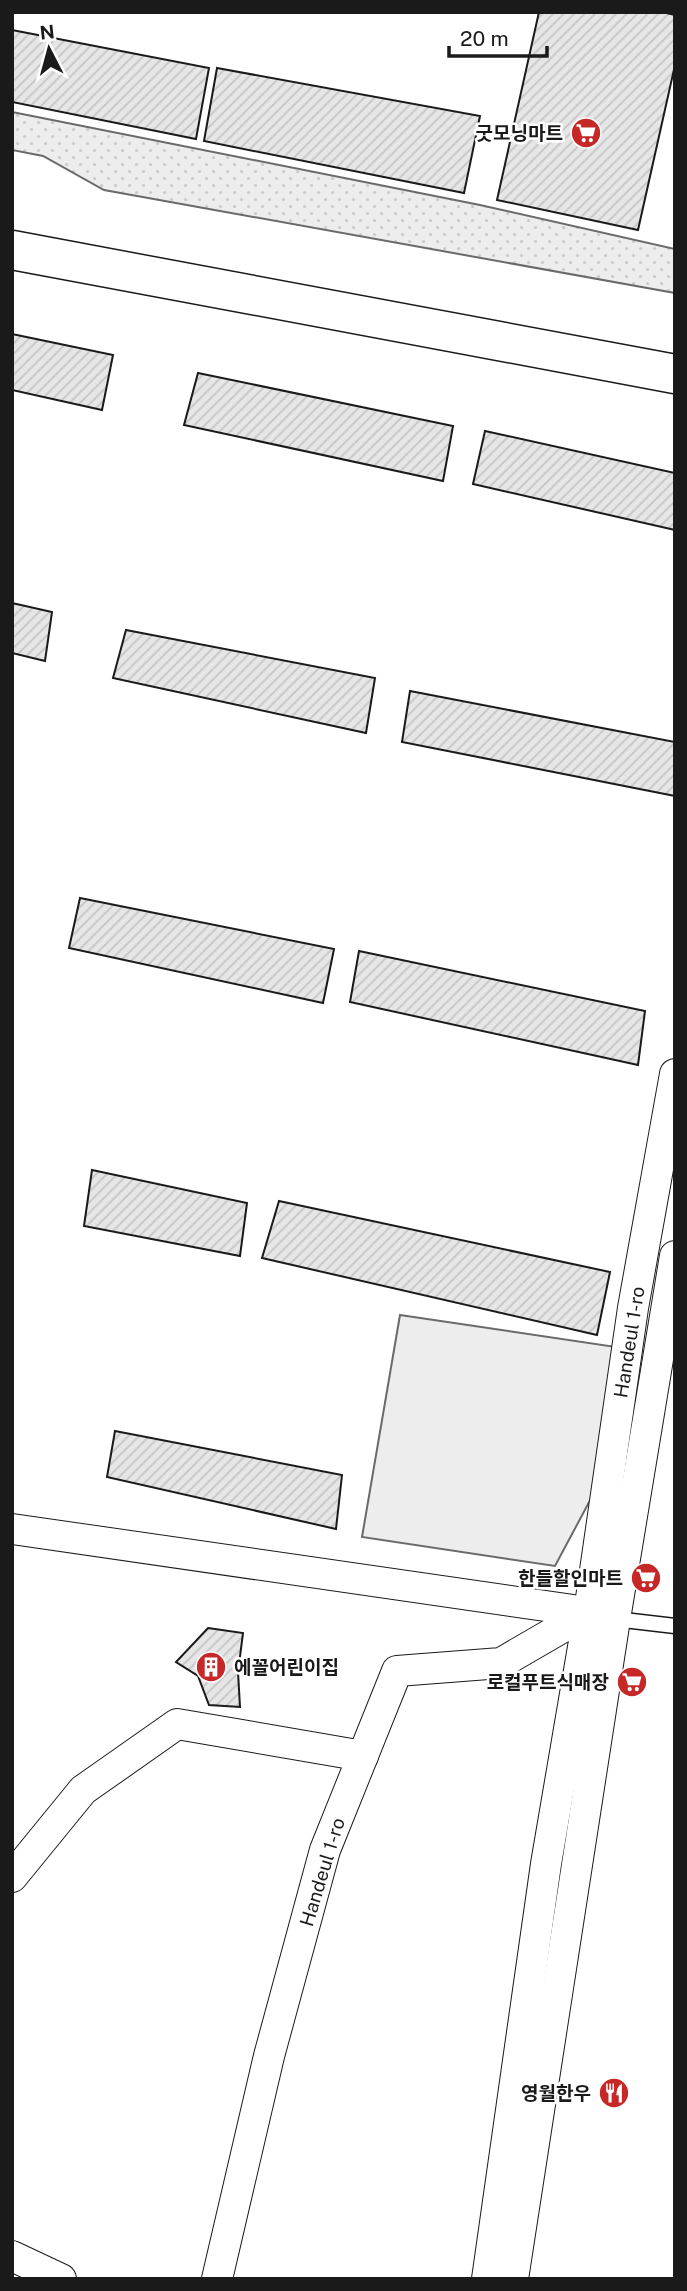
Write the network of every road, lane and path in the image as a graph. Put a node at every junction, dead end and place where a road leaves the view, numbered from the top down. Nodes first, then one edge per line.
1 (12, 250) edge
2 (675, 374) edge
3 (675, 1074) edge
4 (675, 1256) edge
5 (12, 1529) edge
6 (602, 1616) junction
7 (675, 1626) edge
8 (363, 1756) junction
9 (12, 1877) edge
10 (12, 2256) edge
11 (61, 2279) edge
12 (217, 2279) edge
13 (487, 2279) edge
14 (513, 2279) edge

1 - 2 street
3 - 6 street, Handeul 1-ro
4 - 6 street, Handeul 1-ro
5 - 6 street
6 - 7 lane
6 - 8 street, Handeul 1-ro
6 - 13 street, Handeul 1-ro
6 - 14 street, Handeul 1-ro
8 - 9 street
8 - 12 street, Handeul 1-ro
10 - 11 street

